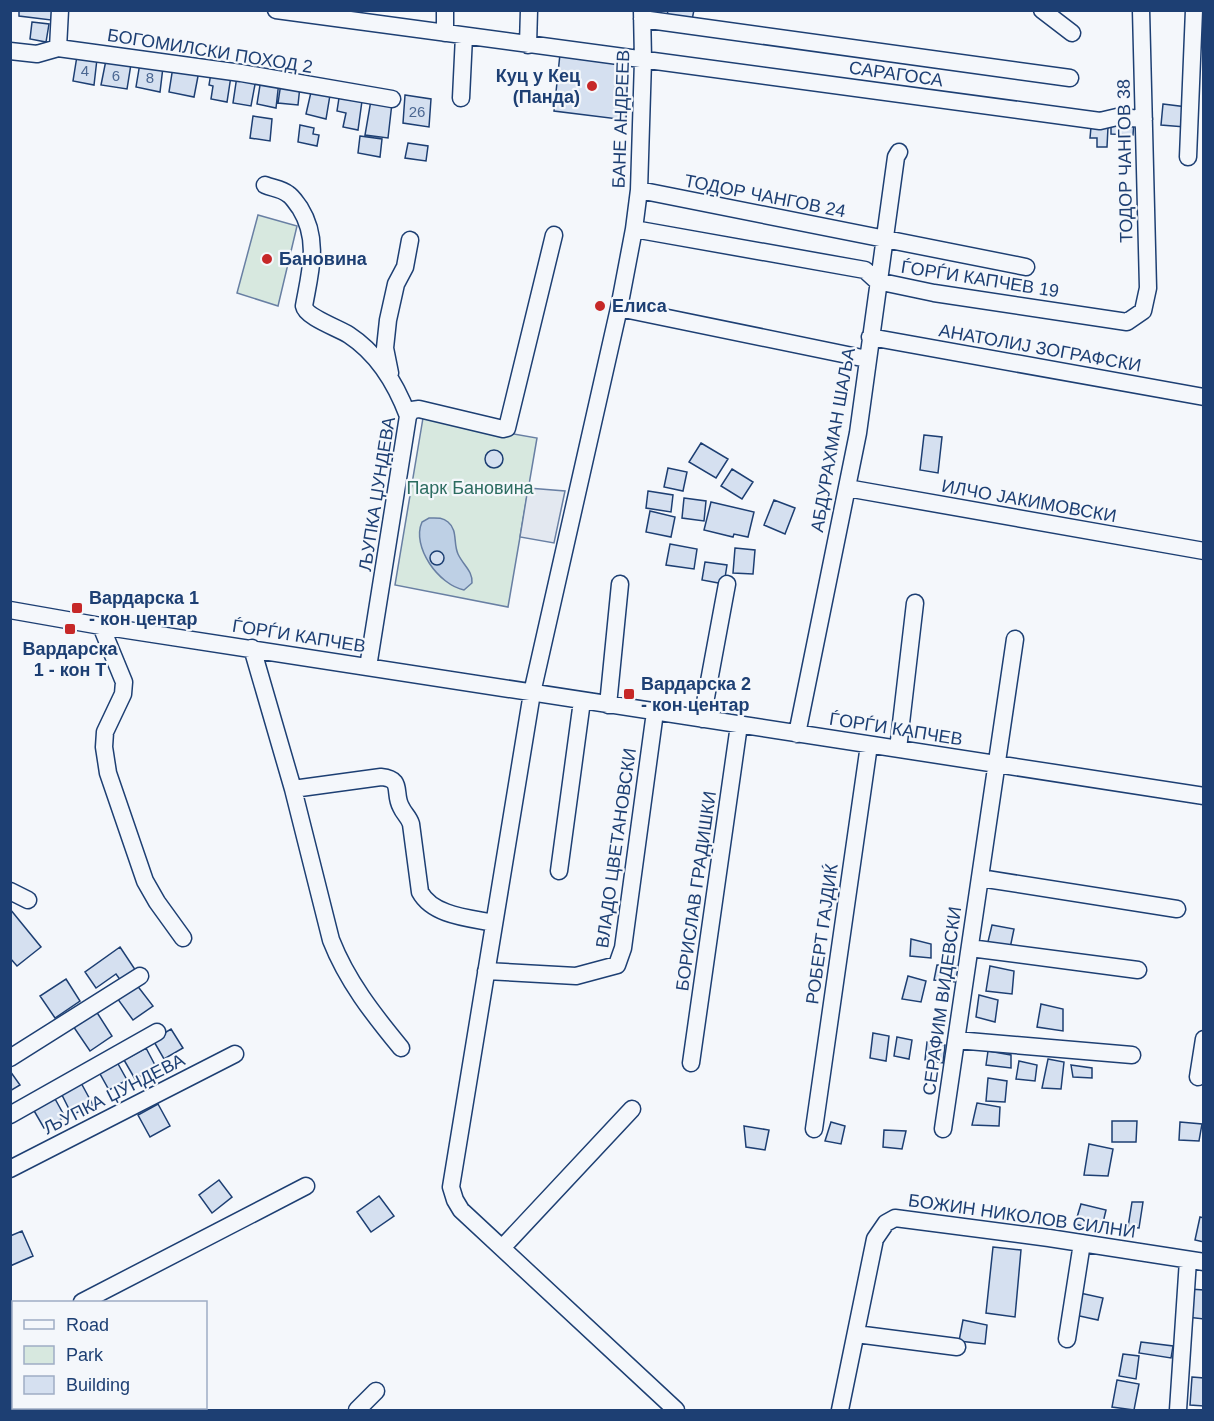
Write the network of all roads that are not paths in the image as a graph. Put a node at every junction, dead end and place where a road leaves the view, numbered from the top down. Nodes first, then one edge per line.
1 (60, 10) edge
2 (276, 10) edge
3 (445, 10) edge
4 (529, 10) edge
5 (1042, 10) edge
6 (1141, 10) edge
7 (1194, 10) edge
8 (305, 13) edge
9 (642, 15) edge
10 (445, 33) junction
11 (1071, 33) dead end
12 (464, 36) junction
13 (528, 45) junction
14 (58, 48) junction
15 (10, 51) edge
16 (643, 60) junction
17 (1070, 78) dead end
18 (460, 98) dead end
19 (392, 99) dead end
20 (1143, 118) junction
21 (898, 152) dead end
22 (1188, 157) dead end
23 (265, 185) dead end
24 (639, 190) junction
25 (634, 229) junction
26 (554, 235) dead end
27 (883, 239) junction
28 (410, 240) dead end
29 (1026, 267) dead end
30 (877, 281) junction
31 (619, 308) junction
32 (1143, 311) joint
33 (870, 337) junction
34 (867, 359) junction
35 (393, 382) junction
36 (1203, 397) edge
37 (408, 416) junction
38 (847, 488) junction
39 (1203, 551) edge
40 (620, 584) dead end
41 (727, 584) dead end
42 (915, 603) dead end
43 (10, 610) edge
44 (101, 626) junction
45 (1015, 639) dead end
46 (252, 648) junction
47 (368, 667) junction
48 (532, 693) junction
49 (582, 701) junction
50 (608, 705) junction
51 (655, 712) junction
52 (702, 719) junction
53 (739, 725) junction
54 (797, 734) junction
55 (869, 745) junction
56 (898, 749) junction
57 (997, 764) junction
58 (293, 789) junction
59 (1203, 796) edge
60 (559, 871) dead end
61 (980, 878) junction
62 (10, 891) edge
63 (28, 900) dead end
64 (1177, 909) dead end
65 (494, 923) junction
66 (183, 938) dead end
67 (970, 948) junction
68 (1138, 970) dead end
69 (486, 971) junction
70 (140, 976) dead end
71 (157, 1032) dead end
72 (1203, 1039) edge
73 (956, 1040) junction
74 (401, 1048) dead end
75 (235, 1054) dead end
76 (1132, 1055) dead end
77 (10, 1058) edge
78 (691, 1064) dead end
79 (1198, 1077) dead end
80 (632, 1109) dead end
81 (10, 1115) edge
82 (814, 1129) dead end
83 (943, 1129) dead end
84 (10, 1169) edge
85 (306, 1185) dead end
86 (1082, 1243) junction
87 (502, 1248) junction
88 (1196, 1261) edge
89 (84, 1301) edge
90 (855, 1334) junction
91 (1067, 1339) dead end
92 (957, 1347) dead end
93 (376, 1391) dead end
94 (357, 1410) edge
95 (676, 1410) edge
96 (840, 1410) edge
97 (1178, 1410) edge

1 - 14 street
2 - 8 street, САРАГОСА
3 - 10 street
4 - 13 street
5 - 11 street
6 - 20 street, ТОДОР ЧАНГОВ 38
7 - 22 street
8 - 10 street, САРАГОСА
9 - 16 street, БАНЕ АНДРЕЕВ
9 - 17 street
10 - 12 street, САРАГОСА
12 - 13 street, САРАГОСА
12 - 18 street
13 - 16 street, САРАГОСА
14 - 15 street, БОГОМИЛСКИ ПОХОД 2
14 - 19 street, БОГОМИЛСКИ ПОХОД 2
16 - 20 street, САРАГОСА
16 - 24 street, БАНЕ АНДРЕЕВ
20 - 32 street, ТОДОР ЧАНГОВ 38
21 - 27 street, АБДУРАХМАН ШАЉА
23 - 35 street
24 - 25 street, БАНЕ АНДРЕЕВ
24 - 27 street, ТОДОР ЧАНГОВ 24
25 - 30 street, ЃОРЃИ КАПЧЕВ 19
25 - 31 street
26 - 37 street, ЉУПКА ЏУНДЕВА
27 - 29 street, ТОДОР ЧАНГОВ 24
27 - 30 street, АБДУРАХМАН ШАЉА
28 - 35 street
30 - 32 street, ЃОРЃИ КАПЧЕВ 19
30 - 33 street, АБДУРАХМАН ШАЉА
31 - 34 street
31 - 48 street
33 - 34 street, АБДУРАХМАН ШАЉА
33 - 36 street, АНАТОЛИЈ ЗОГРАФСКИ
34 - 38 street, АБДУРАХМАН ШАЉА
35 - 37 street
37 - 47 street, ЉУПКА ЏУНДЕВА
38 - 39 street, ИЛЧО ЈАКИМОВСКИ
38 - 54 street, АБДУРАХМАН ШАЉА
40 - 50 street
41 - 52 street
42 - 56 street
43 - 44 street, ЃОРЃИ КАПЧЕВ
44 - 46 street, ЃОРЃИ КАПЧЕВ
44 - 66 street
45 - 57 street, СЕРАФИМ ВИДЕВСКИ
46 - 47 street, ЃОРЃИ КАПЧЕВ
46 - 58 street
47 - 48 street, ЃОРЃИ КАПЧЕВ
48 - 49 street, ЃОРЃИ КАПЧЕВ
48 - 65 street
49 - 50 street, ЃОРЃИ КАПЧЕВ
49 - 60 street
50 - 51 street, ЃОРЃИ КАПЧЕВ
51 - 52 street, ЃОРЃИ КАПЧЕВ
51 - 69 street, ВЛАДО ЦВЕТАНОВСКИ
52 - 53 street, ЃОРЃИ КАПЧЕВ
53 - 54 street, ЃОРЃИ КАПЧЕВ
53 - 78 street, БОРИСЛАВ ГРАДИШКИ
54 - 55 street, ЃОРЃИ КАПЧЕВ
55 - 56 street, ЃОРЃИ КАПЧЕВ
55 - 82 street, РОБЕРТ ГАЈДИЌ
56 - 57 street, ЃОРЃИ КАПЧЕВ
57 - 59 street, ЃОРЃИ КАПЧЕВ
57 - 61 street, СЕРАФИМ ВИДЕВСКИ
58 - 65 street
58 - 74 street
61 - 64 street
61 - 67 street, СЕРАФИМ ВИДЕВСКИ
62 - 63 street
65 - 69 street
67 - 68 street
67 - 73 street, СЕРАФИМ ВИДЕВСКИ
69 - 87 street
70 - 77 street
71 - 81 street, ЉУПКА ЏУНДЕВА
72 - 79 street
73 - 76 street
73 - 83 street, СЕРАФИМ ВИДЕВСКИ
75 - 84 street, ЉУПКА ЏУНДЕВА
80 - 87 street
85 - 89 street
86 - 88 street, БОЖИН НИКОЛОВ СИЛНИ
86 - 90 street, БОЖИН НИКОЛОВ СИЛНИ
86 - 91 street
87 - 95 street
88 - 97 street
90 - 92 street
90 - 96 street, БОЖИН НИКОЛОВ СИЛНИ
93 - 94 street

